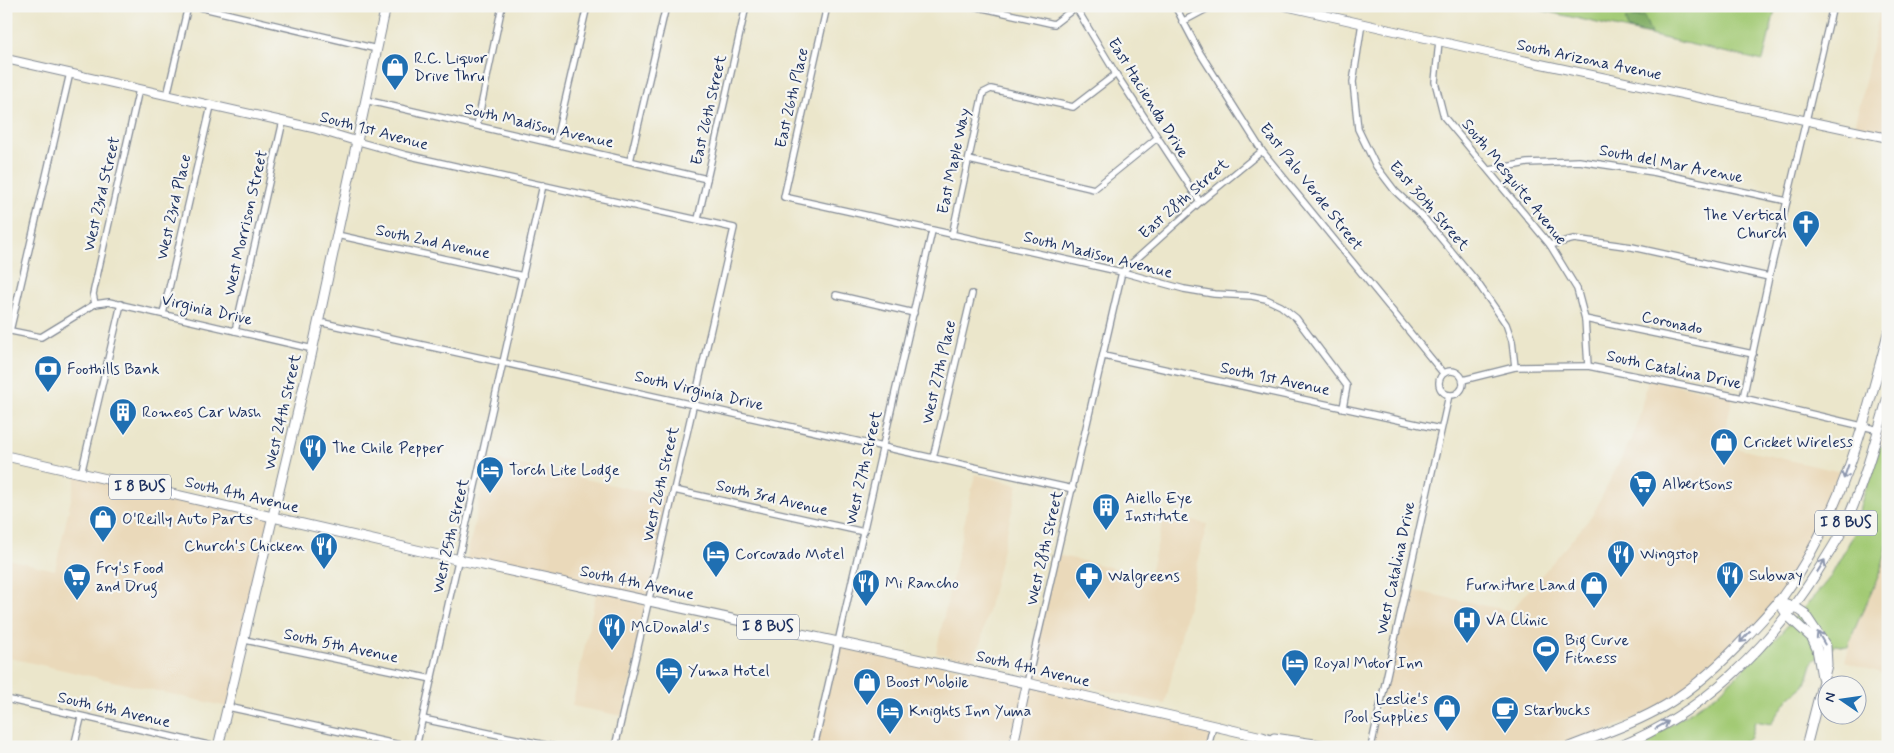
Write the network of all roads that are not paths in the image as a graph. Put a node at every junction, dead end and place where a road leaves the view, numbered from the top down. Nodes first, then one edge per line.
1 (188, 6) edge
2 (195, 6) edge
3 (386, 6) edge
4 (502, 6) edge
5 (587, 6) edge
6 (666, 6) edge
7 (746, 6) edge
8 (827, 6) edge
9 (974, 6) edge
10 (1076, 6) edge
11 (1175, 6) edge
12 (1212, 6) edge
13 (1285, 6) edge
14 (1833, 6) edge
15 (1182, 22) junction
16 (1362, 23) junction
17 (1439, 41) junction
18 (377, 49) junction
19 (6, 59) edge
20 (70, 73) junction
21 (1116, 74) junction
22 (139, 89) junction
23 (167, 96) junction
24 (365, 100) junction
25 (211, 106) junction
26 (283, 122) junction
27 (1806, 122) junction
28 (476, 125) junction
29 (1157, 138) junction
30 (1888, 138) edge
31 (356, 141) junction
32 (555, 144) junction
33 (1262, 151) junction
34 (969, 160) junction
35 (630, 161) junction
36 (1490, 170) junction
37 (707, 179) junction
38 (543, 185) junction
39 (784, 197) joint
40 (1787, 201) junction
41 (1200, 202) junction
42 (698, 219) junction
43 (734, 228) joint
44 (932, 230) junction
45 (337, 235) junction
46 (952, 235) junction
47 (1550, 245) junction
48 (1122, 272) junction
49 (523, 276) junction
50 (1769, 277) junction
51 (972, 294) dead end
52 (836, 295) dead end
53 (95, 304) junction
54 (121, 304) junction
55 (914, 313) junction
56 (163, 314) junction
57 (1585, 319) junction
58 (319, 322) junction
59 (8, 331) edge
60 (235, 331) junction
61 (1888, 333) edge
62 (313, 349) junction
63 (1753, 354) junction
64 (1104, 356) junction
65 (505, 362) junction
66 (1588, 366) junction
67 (1514, 367) junction
68 (1443, 373) junction
69 (1463, 380) junction
70 (1448, 394) junction
71 (1888, 397) edge
72 (1743, 398) junction
73 (694, 404) junction
74 (1343, 408) junction
75 (1862, 426) junction
76 (1440, 429) junction
77 (1879, 430) junction
78 (883, 447) junction
79 (6, 456) edge
80 (933, 458) junction
81 (82, 474) junction
82 (1072, 489) junction
83 (674, 490) junction
84 (274, 517) junction
85 (864, 532) junction
86 (460, 560) junction
87 (649, 600) junction
88 (1778, 602) junction
89 (1795, 607) junction
90 (1788, 616) junction
91 (245, 640) junction
92 (838, 643) junction
93 (1822, 676) joint
94 (432, 680) junction
95 (1027, 682) junction
96 (6, 699) edge
97 (1816, 703) edge
98 (228, 707) junction
99 (81, 718) junction
100 (423, 719) junction
101 (1212, 726) junction
102 (1262, 737) junction
103 (74, 747) edge
104 (217, 747) edge
105 (410, 747) edge
106 (416, 747) edge
107 (555, 747) edge
108 (615, 747) edge
109 (814, 747) edge
110 (1013, 747) edge
111 (1208, 747) edge
112 (1290, 747) edge
113 (1335, 747) edge
114 (1371, 747) edge
115 (1569, 747) edge
116 (1618, 747) edge
117 (1806, 747) edge

1 - 23 street
2 - 18 street
3 - 18 main road, West 24th Street
4 - 28 street
5 - 32 street
6 - 35 street
7 - 37 street, East 26th Street
8 - 39 street, East 26th Place
9 - 10 street
10 - 21 street, East Hacienda Drive
11 - 15 street, East Palo Verde Street
12 - 15 street
13 - 16 street, South Arizona Avenue
14 - 27 street
15 - 33 street, East Palo Verde Street
16 - 17 street, South Arizona Avenue
16 - 67 street, East 30th Street
17 - 27 street, South Arizona Avenue
17 - 36 street, South Mesquite Avenue
18 - 24 main road, West 24th Street
19 - 20 street, South 1st Avenue
20 - 22 street, South 1st Avenue
20 - 59 street
21 - 29 street, East Hacienda Drive
21 - 34 street, East Maple Way
22 - 23 street, South 1st Avenue
22 - 53 street, West 23rd Street
23 - 25 street, South 1st Avenue
24 - 28 street, South Madison Avenue
24 - 31 main road, West 24th Street
25 - 26 street, South 1st Avenue
25 - 56 street, West 23rd Place
26 - 31 street, South 1st Avenue
26 - 60 street, West Morrison Street
27 - 30 street, South Arizona Avenue
27 - 40 street
28 - 32 street, South Madison Avenue
29 - 34 street
29 - 41 street, East Hacienda Drive
31 - 38 street, South 1st Avenue
31 - 45 main road, West 24th Street
32 - 35 street, South Madison Avenue
33 - 41 street, East 28th Street
33 - 68 street, East Palo Verde Street
34 - 46 street, East Maple Way
35 - 37 street, South Madison Avenue
36 - 40 street, South del Mar Avenue
36 - 47 street, South Mesquite Avenue
37 - 42 street, East 26th Street
38 - 42 street, South 1st Avenue
38 - 49 street, West 25th Street
39 - 44 street, South Madison Avenue
40 - 50 street
41 - 48 street, East 28th Street
42 - 43 street, South 1st Avenue
43 - 73 street, West 26th Street
44 - 46 street, South Madison Avenue
44 - 55 street, West 27th Street
45 - 49 street, South 2nd Avenue
45 - 58 main road, West 24th Street
46 - 48 street, South Madison Avenue
47 - 50 street
47 - 57 street, South Mesquite Avenue
48 - 64 street
48 - 74 street, South Madison Avenue
49 - 65 street, West 25th Street
50 - 63 street
51 - 80 street, West 27th Place
52 - 55 street
53 - 54 street, Virginia Drive
53 - 59 street
54 - 56 street, Virginia Drive
54 - 81 street
55 - 78 street, West 27th Street
56 - 60 street, Virginia Drive
57 - 63 street, Coronado
57 - 66 street, South Mesquite Avenue
58 - 62 main road, West 24th Street
58 - 65 street, South Virginia Drive
60 - 62 street, Virginia Drive
61 - 75 main road, I 8 BUS
62 - 84 main road, West 24th Street
63 - 72 street
64 - 74 street, South 1st Avenue
64 - 82 street, West 28th Street
65 - 73 street, South Virginia Drive
65 - 86 street, West 25th Street
66 - 67 street, South Catalina Drive
66 - 72 street, South Catalina Drive
67 - 69 street, South Catalina Drive
68 - 69 street
68 - 70 street
69 - 70 street
70 - 76 street, West Catalina Drive
71 - 77 main road, I 8 BUS
72 - 75 street, South Catalina Drive
73 - 78 street, South Virginia Drive
73 - 83 street, West 26th Street
74 - 76 street, South 1st Avenue
75 - 77 street, South Catalina Drive
75 -> 88 main road, I 8 BUS
76 - 114 street, West Catalina Drive
89 -> 77 main road, I 8 BUS
78 - 80 street, South Virginia Drive
78 - 85 street, West 27th Street
79 - 81 main road, South 4th Avenue / I 8 BUS
80 - 82 street, South Virginia Drive
81 - 84 main road, South 4th Avenue / I 8 BUS
82 - 95 street, West 28th Street
83 - 85 street, South 3rd Avenue
83 - 87 street, West 26th Street
84 - 86 main road, South 4th Avenue / I 8 BUS
84 - 91 main road, West 24th Street
85 - 92 street, West 27th Street
86 - 87 main road, South 4th Avenue / I 8 BUS
86 - 94 street, West 25th Street
87 - 92 main road, South 4th Avenue / I 8 BUS
87 - 108 street, West 26th Street
88 - 89 main road
88 - 90 main road
88 -> 115 main road
89 - 90 main road
93 -> 89 main road
90 - 93 main road
116 -> 90 main road
91 - 94 street, South 5th Avenue
91 - 98 main road, West 24th Street
92 - 95 main road, South 4th Avenue / I 8 BUS
92 - 109 street, West 27th Street
94 - 100 street, West 25th Street
95 - 101 main road, South 4th Avenue / I 8 BUS
95 - 110 street, West 28th Street
96 - 99 street, South 6th Avenue
97 - 117 main road
98 - 104 main road, West 24th Street
98 - 105 street
99 - 103 street
99 - 104 street, South 6th Avenue
100 - 106 street, West 25th Street
100 - 107 street
101 - 102 main road, South 4th Avenue / I 8 BUS
101 - 111 street
102 - 112 main road, South 4th Avenue / I 8 BUS
102 - 113 main road, South 4th Avenue / I 8 BUS

